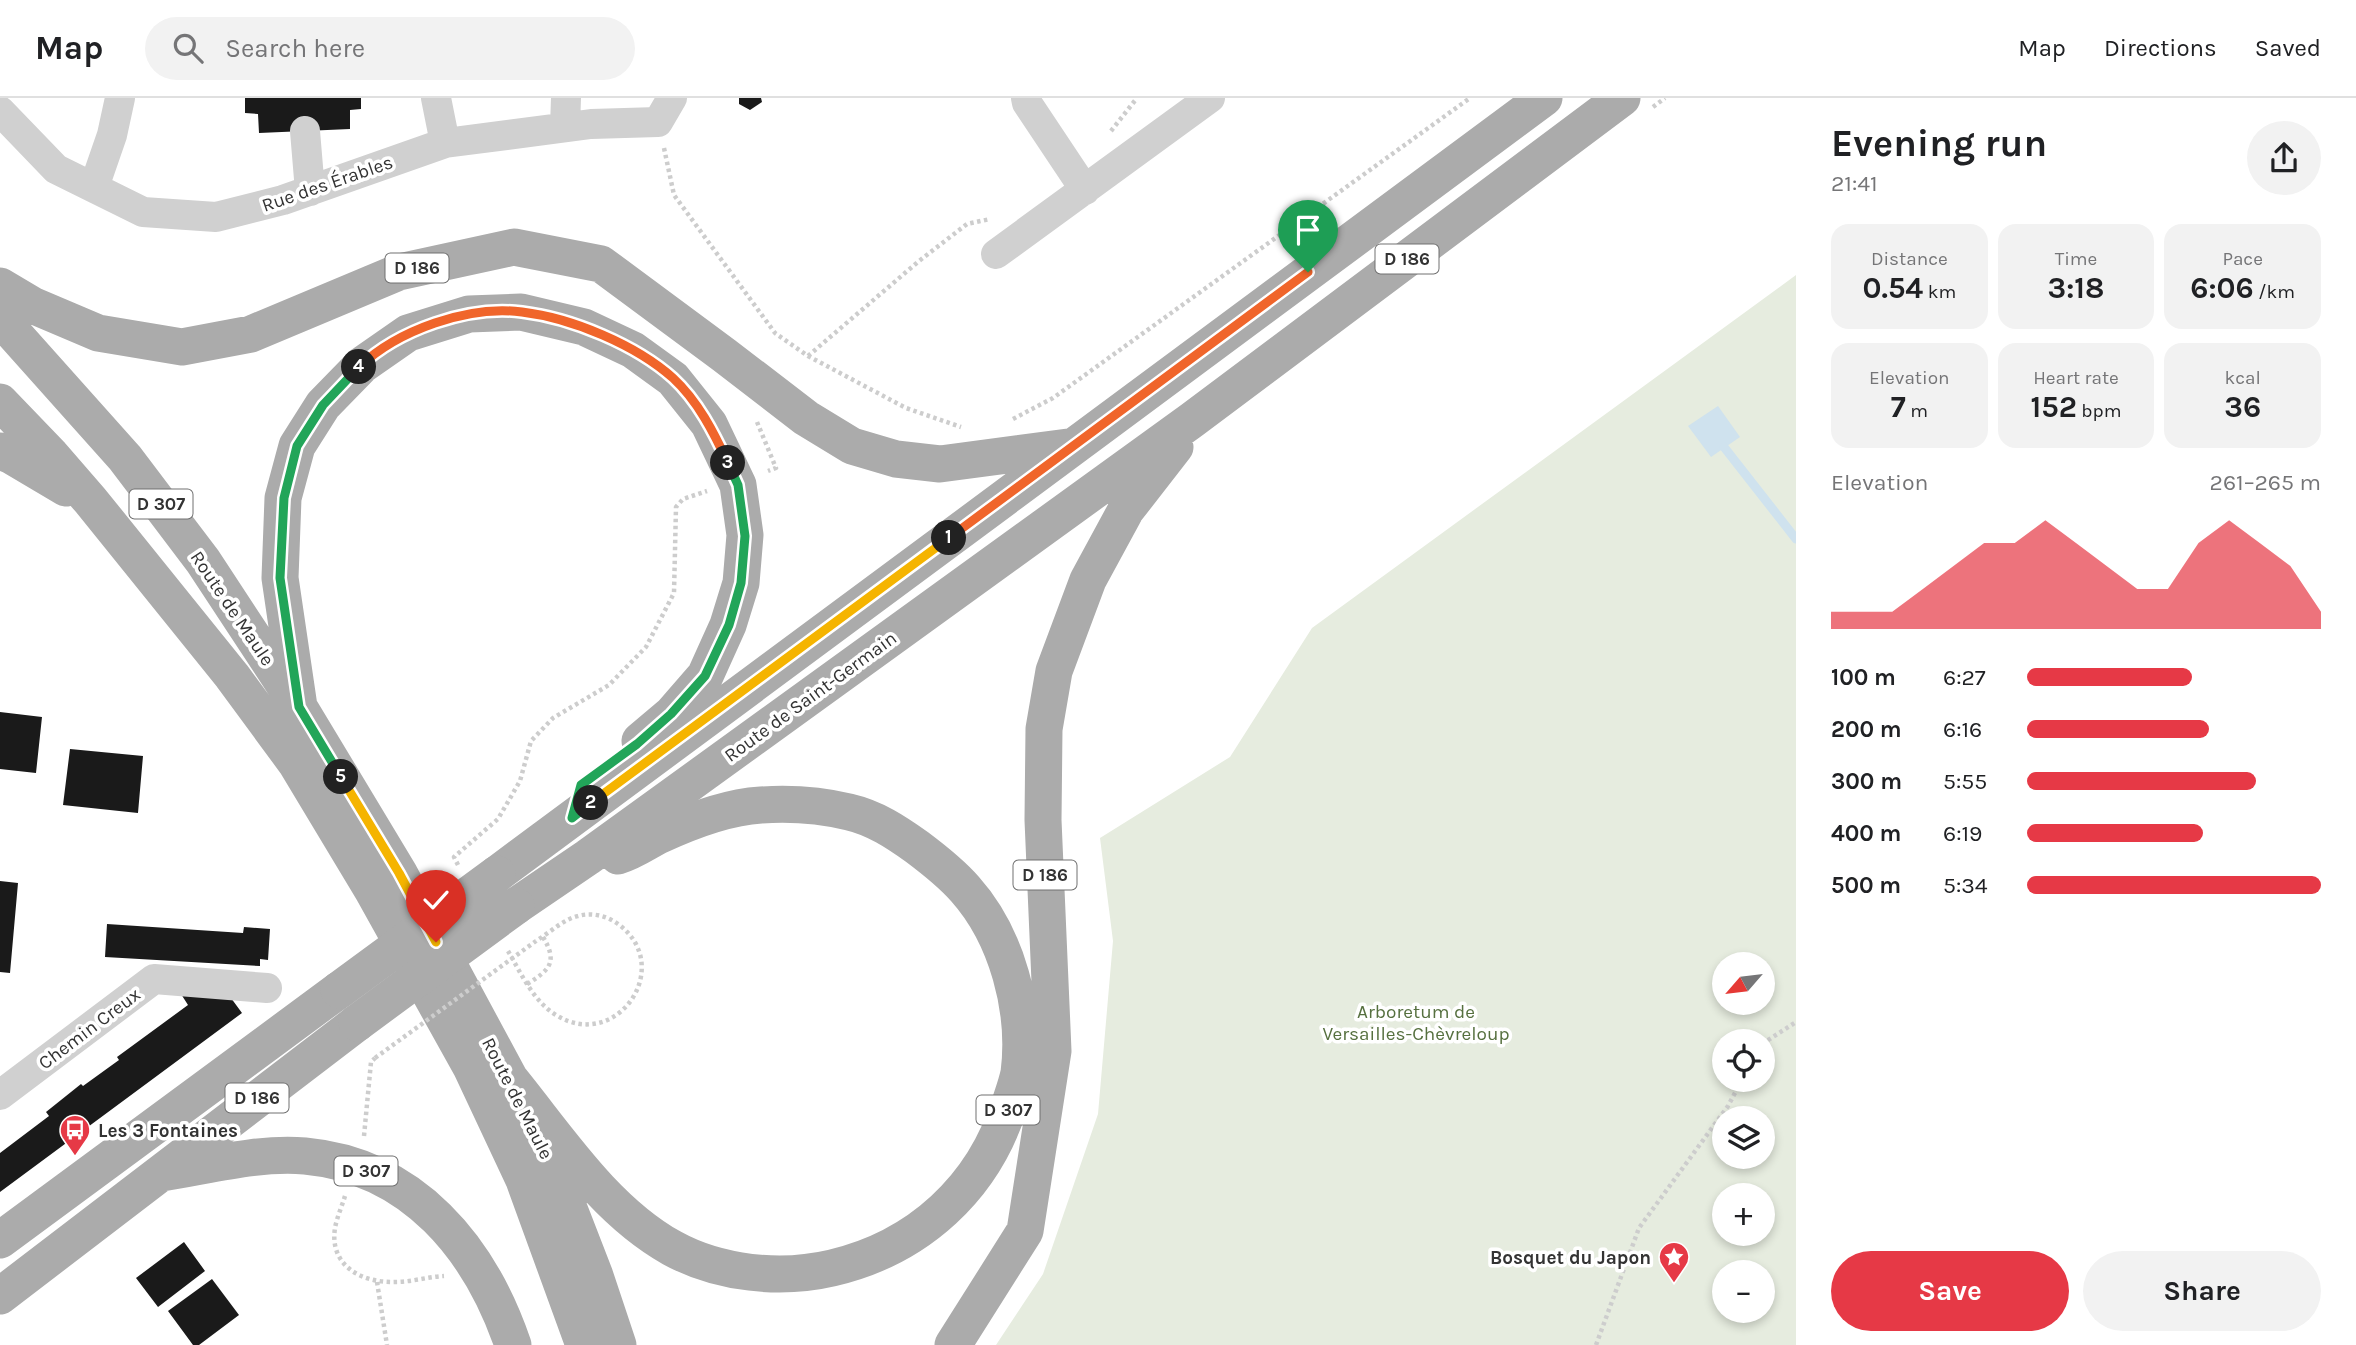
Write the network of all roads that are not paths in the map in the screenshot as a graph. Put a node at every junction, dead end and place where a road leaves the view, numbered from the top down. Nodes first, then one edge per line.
1 (120, 98) edge
2 (436, 98) edge
3 (1027, 98) edge
4 (1210, 98) edge
5 (1544, 98) edge
6 (1622, 98) edge
7 (665, 110) edge
8 (0, 111) edge
9 (565, 113) edge
10 (305, 131) dead end
11 (445, 143) junction
12 (94, 187) junction
13 (1085, 190) junction
14 (310, 191) junction
15 (996, 254) dead end
16 (0, 286) edge
17 (0, 318) edge
18 (0, 402) edge
19 (1192, 420) junction
20 (1072, 447) junction
21 (0, 451) edge
22 (90, 500) junction
23 (299, 707) junction
24 (572, 818) junction
25 (588, 857) junction
26 (267, 988) dead end
27 (510, 1079) junction
28 (0, 1095) edge
29 (158, 1173) junction
30 (0, 1240) edge
31 (0, 1296) edge
32 (513, 1345) edge
33 (584, 1345) edge
34 (618, 1345) edge
35 (953, 1345) edge

1 - 12 street
2 - 11 street
3 - 13 street
4 - 13 street
5 - 20 main road, D 186
6 - 19 main road, Route de Saint-Germain / D 186
7 - 9 street, Rue des Érables
8 - 12 street, Rue des Érables
9 - 11 street, Rue des Érables
10 - 14 street
11 - 14 street, Rue des Érables
12 - 14 street, Rue des Érables
13 - 15 street
16 - 20 main road, D 186
17 - 23 main road, Route de Maule / D 307
18 - 22 main road, Route de Maule / D 307
19 - 25 main road, Route de Saint-Germain / D 186
19 - 35 main road, D 186
20 - 24 main road, D 186
21 - 22 main road, D 307
22 - 33 main road, Route de Maule / D 307
23 - 24 main road
23 - 27 main road, Route de Maule / D 307
24 - 30 main road, D 186, bridge
25 - 27 main road, D 307
25 - 29 main road, Route de Saint-Germain / D 186, bridge
26 - 28 street, Chemin Creux
27 - 34 main road, Route de Maule / D 307
29 - 31 main road, Route de Saint-Germain / D 186
29 - 32 main road, D 307

